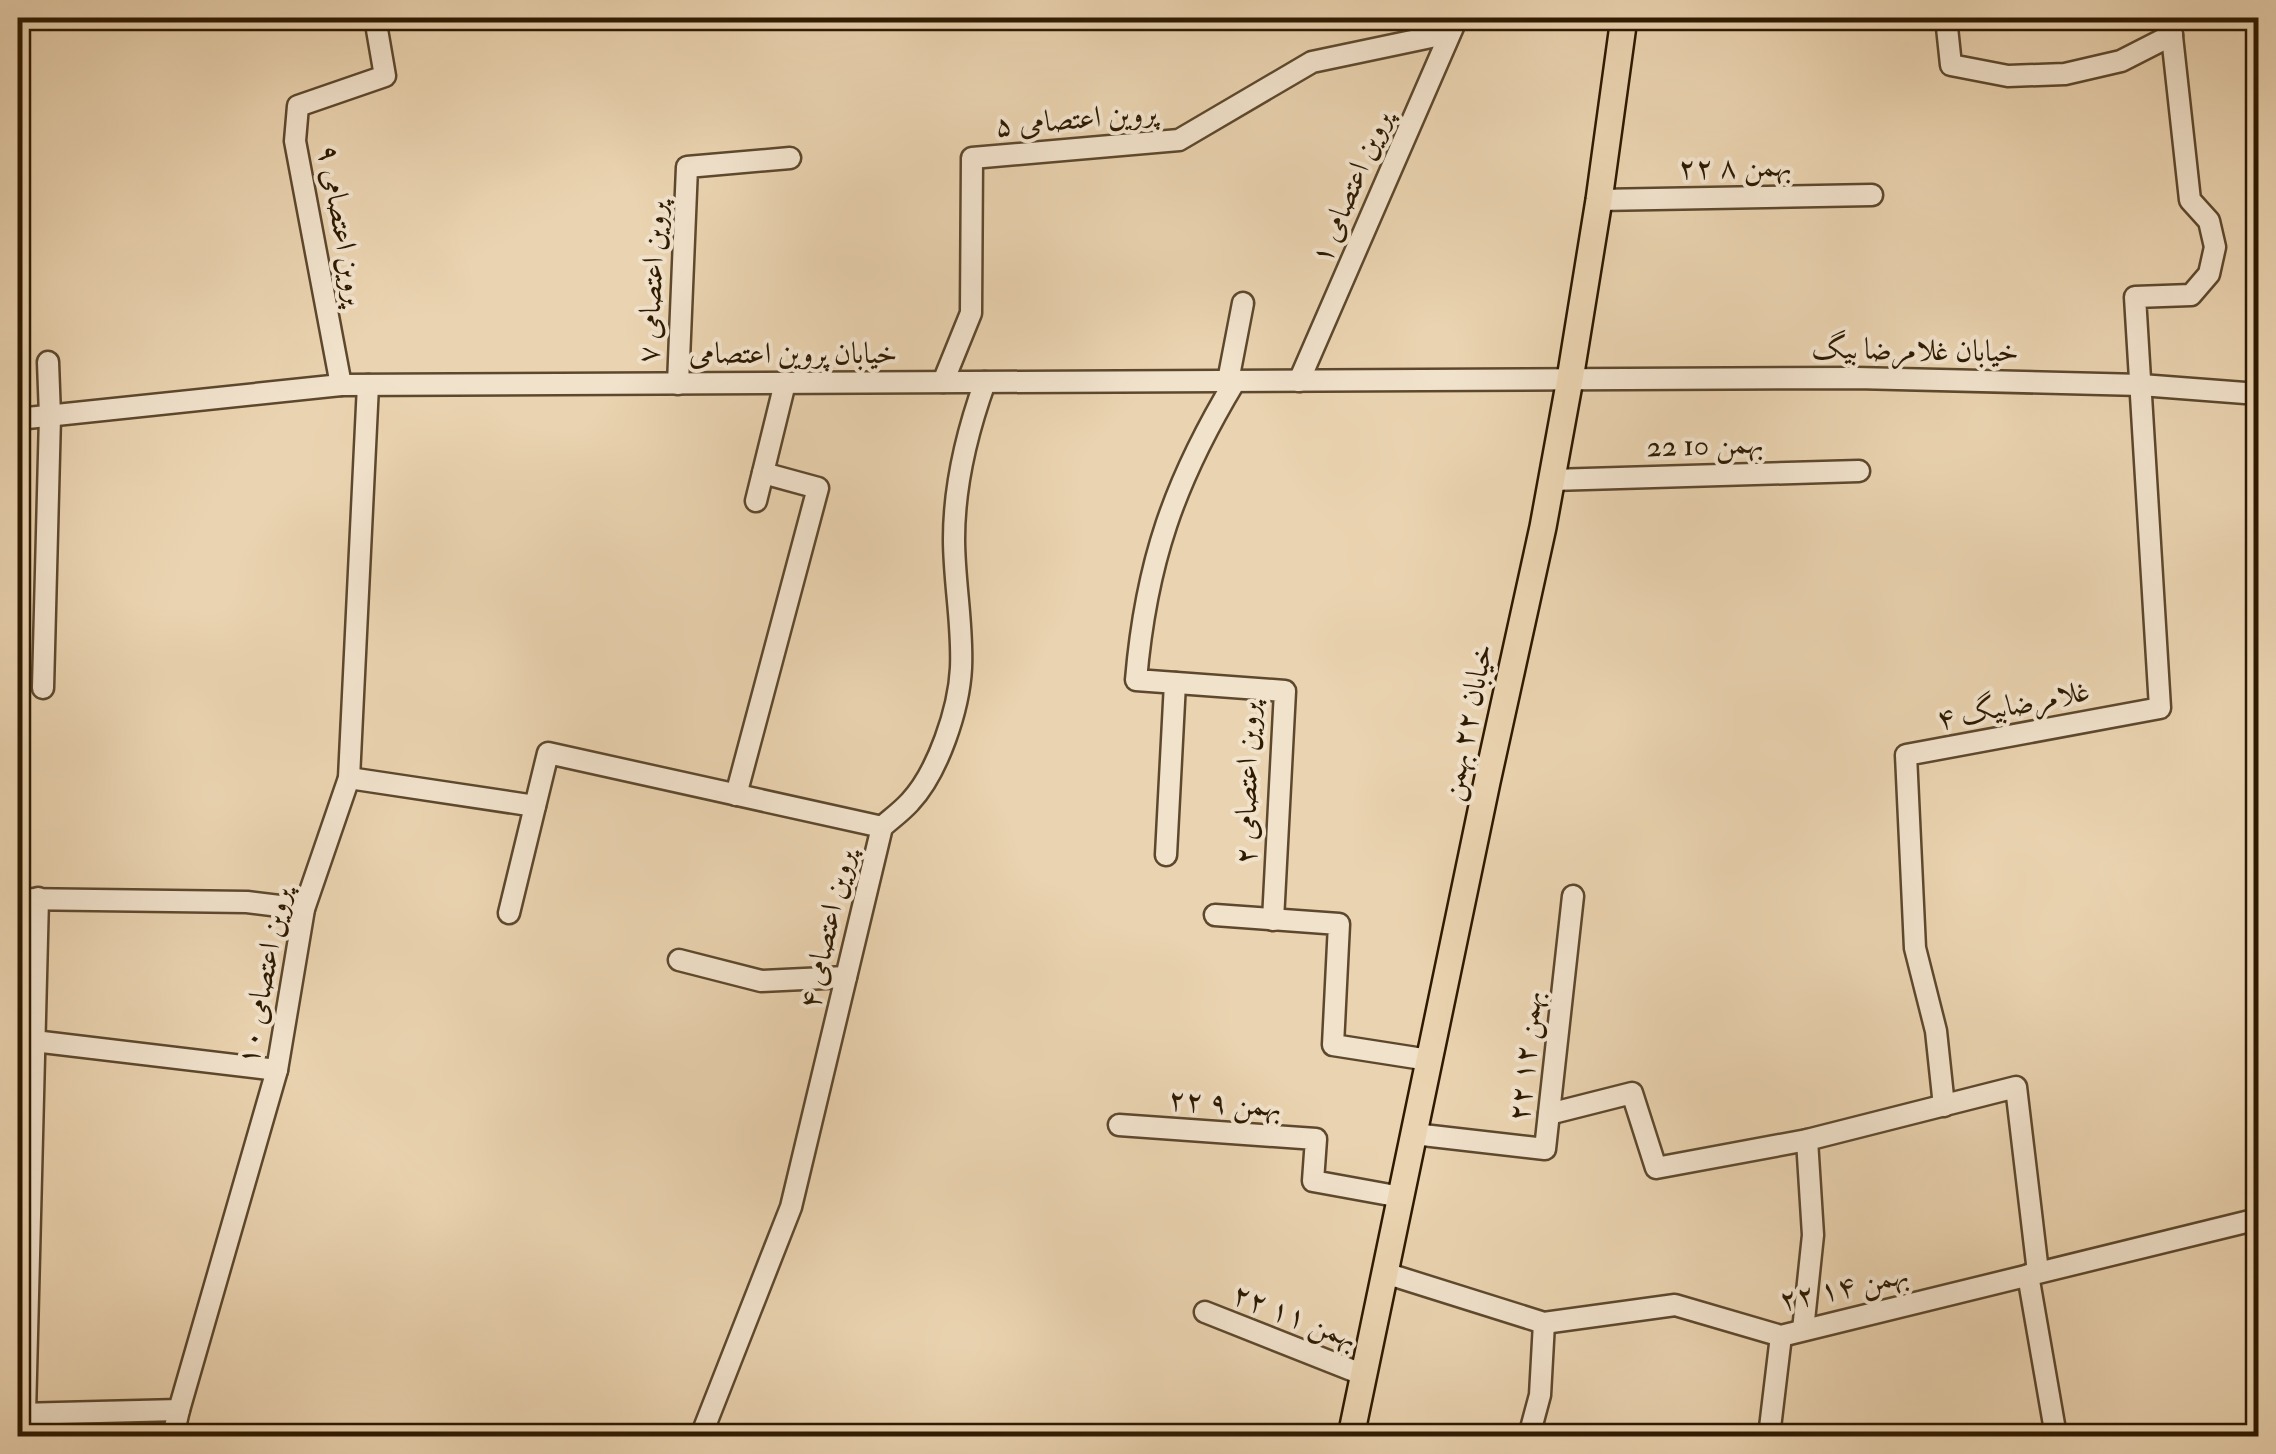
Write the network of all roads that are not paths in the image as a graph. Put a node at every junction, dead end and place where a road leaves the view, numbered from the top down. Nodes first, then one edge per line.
1 (375, 18) edge
2 (1624, 18) edge
3 (1946, 18) edge
4 (1454, 25) edge
5 (2171, 26) edge
6 (790, 158) dead end
7 (1872, 195) dead end
8 (1599, 200) junction
9 (1242, 303) dead end
10 (48, 362) dead end
11 (1570, 379) junction
12 (1232, 381) junction
13 (1300, 381) junction
14 (943, 382) junction
15 (985, 382) junction
16 (785, 383) junction
17 (678, 384) junction
18 (341, 385) junction
19 (368, 385) junction
20 (2141, 385) junction
21 (2258, 394) edge
22 (35, 417) edge
23 (18, 439) edge
24 (1859, 471) dead end
25 (763, 473) junction
26 (1552, 480) junction
27 (756, 501) dead end
28 (1175, 683) junction
29 (43, 688) dead end
30 (349, 778) junction
31 (736, 795) junction
32 (535, 806) junction
33 (882, 828) junction
34 (1166, 856) dead end
35 (1573, 896) dead end
36 (28, 898) edge
37 (304, 908) junction
38 (509, 913) dead end
39 (1214, 916) dead end
40 (1273, 920) junction
41 (679, 960) dead end
42 (846, 978) junction
43 (34, 1041) junction
44 (1429, 1060) junction
45 (278, 1070) junction
46 (1944, 1106) junction
47 (1549, 1114) junction
48 (1119, 1125) dead end
49 (1414, 1134) junction
50 (1807, 1140) junction
51 (1401, 1197) junction
52 (2258, 1219) edge
53 (1386, 1273) junction
54 (2033, 1274) junction
55 (1205, 1312) dead end
56 (1544, 1323) junction
57 (1804, 1330) junction
58 (1781, 1336) junction
59 (1364, 1375) junction
60 (179, 1410) junction
61 (21, 1414) edge
62 (173, 1436) edge
63 (701, 1436) edge
64 (1351, 1436) edge
65 (1529, 1436) edge
66 (1769, 1436) edge
67 (2056, 1436) edge

1 - 18 street, پروین اعتصامی ۹
2 - 8 main road, خیابان ۲۲ بهمن
3 - 5 street
4 - 13 street, پروین اعتصامی ۱
4 - 14 street, پروین اعتصامی ۵
5 - 20 street
6 - 17 street, پروین اعتصامی ۷
7 - 8 street, ۲۲ بهمن ۸
8 - 11 main road, خیابان ۲۲ بهمن
9 - 12 street
10 - 22 street
11 - 13 street, خیابان پروین اعتصامی
11 - 20 street, خیابان غلامرضا بیگ
11 - 26 main road, خیابان ۲۲ بهمن
12 - 13 street, خیابان پروین اعتصامی
12 - 15 street, خیابان پروین اعتصامی
12 - 28 street, پروین اعتصامی ۲
14 - 15 street, خیابان پروین اعتصامی
14 - 16 street, خیابان پروین اعتصامی
15 - 33 street, پروین اعتصامی ۴
16 - 17 street, خیابان پروین اعتصامی
16 - 25 street
17 - 19 street, خیابان پروین اعتصامی
18 - 19 street, خیابان پروین اعتصامی
18 - 22 street, خیابان پروین اعتصامی
19 - 30 street, پروین اعتصامی ۱۰
20 - 21 street, خیابان غلامرضا بیگ
20 - 46 street, غلامرضابیگ ۴
22 - 23 street
22 - 29 street
24 - 26 street, 22 بهمن 10
25 - 27 street
25 - 31 street
26 - 44 main road, خیابان ۲۲ بهمن
28 - 34 street
28 - 40 street, پروین اعتصامی ۲
30 - 32 street
30 - 37 street, پروین اعتصامی ۱۰
31 - 32 street
31 - 33 street
32 - 38 street
33 - 42 street, پروین اعتصامی ۴
35 - 47 street, ۲۲ بهمن ۱۲
36 - 37 street
36 - 43 street
37 - 45 street, پروین اعتصامی ۱۰
39 - 40 street
40 - 44 street
41 - 42 street
42 - 63 street, پروین اعتصامی ۴
43 - 45 street
43 - 61 street
44 - 49 main road, خیابان ۲۲ بهمن
45 - 60 street, پروین اعتصامی ۱۰
46 - 50 street
46 - 54 street
47 - 49 street, ۲۲ بهمن ۱۲
47 - 50 street
48 - 51 street, ۲۲ بهمن ۹
49 - 51 main road, خیابان ۲۲ بهمن
50 - 57 street
51 - 53 main road, خیابان ۲۲ بهمن
52 - 54 street, ۲۲ بهمن ۱۴
53 - 56 street, ۲۲ بهمن ۱۴
53 - 59 main road, خیابان ۲۲ بهمن
54 - 57 street, ۲۲ بهمن ۱۴
54 - 67 street
55 - 59 street, ۲۲ بهمن ۱۱
56 - 58 street, ۲۲ بهمن ۱۴
56 - 65 street
57 - 58 street, ۲۲ بهمن ۱۴
58 - 66 street
59 - 64 main road, خیابان ۲۲ بهمن
60 - 61 street
60 - 62 street, پروین اعتصامی ۱۰

